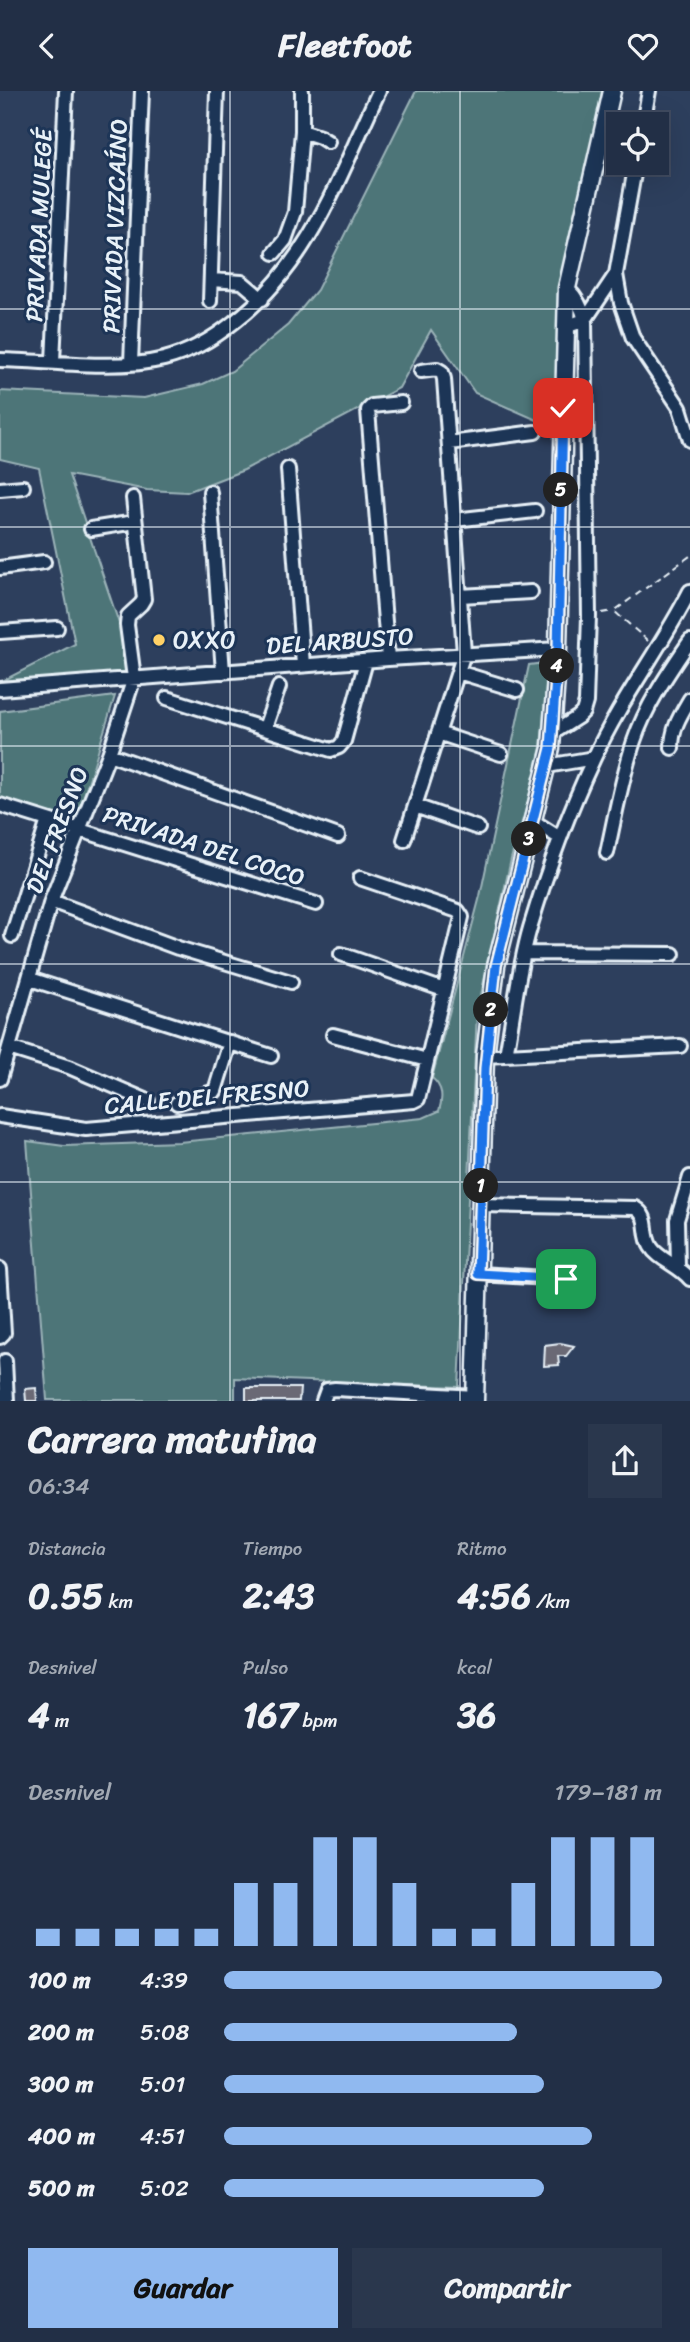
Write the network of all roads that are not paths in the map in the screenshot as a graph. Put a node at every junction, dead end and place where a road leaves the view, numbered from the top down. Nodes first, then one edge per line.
1 (66, 91) edge
2 (142, 91) edge
3 (217, 91) edge
4 (302, 91) edge
5 (379, 91) edge
6 (612, 91) edge
7 (649, 91) edge
8 (645, 112) edge
9 (302, 131) junction
10 (328, 142) dead end
11 (634, 175) edge
12 (274, 253) dead end
13 (617, 274) junction
14 (211, 280) junction
15 (567, 288) junction
16 (262, 299) junction
17 (210, 301) dead end
18 (585, 320) junction
19 (565, 327) junction
20 (0, 360) edge
21 (53, 361) junction
22 (131, 363) junction
23 (421, 371) dead end
24 (401, 403) dead end
25 (536, 432) dead end
26 (690, 440) edge
27 (449, 443) junction
28 (288, 469) dead end
29 (23, 487) dead end
30 (0, 489) edge
31 (210, 492) dead end
32 (133, 498) dead end
33 (535, 511) dead end
34 (454, 520) junction
35 (135, 522) junction
36 (91, 529) dead end
37 (44, 562) dead end
38 (0, 568) edge
39 (690, 591) edge
40 (531, 592) dead end
41 (460, 596) junction
42 (57, 628) dead end
43 (0, 632) edge
44 (690, 641) edge
45 (558, 649) junction
46 (464, 653) junction
47 (388, 659) junction
48 (366, 661) junction
49 (303, 665) junction
50 (223, 671) junction
51 (458, 671) junction
52 (134, 678) junction
53 (279, 687) dead end
54 (0, 689) edge
55 (517, 690) dead end
56 (167, 698) dead end
57 (690, 699) edge
58 (265, 728) junction
59 (438, 733) junction
60 (553, 733) junction
61 (672, 748) dead end
62 (109, 754) junction
63 (501, 754) dead end
64 (594, 758) junction
65 (547, 767) junction
66 (0, 805) edge
67 (415, 806) junction
68 (48, 820) junction
69 (533, 821) junction
70 (478, 828) dead end
71 (79, 829) junction
72 (338, 836) dead end
73 (560, 838) junction
74 (404, 840) dead end
75 (607, 853) dead end
76 (360, 878) dead end
77 (51, 901) junction
78 (316, 904) dead end
79 (507, 924) junction
80 (529, 929) junction
81 (12, 936) dead end
82 (524, 953) junction
83 (341, 954) dead end
84 (673, 954) dead end
85 (30, 979) junction
86 (291, 982) dead end
87 (444, 990) junction
88 (333, 1035) dead end
89 (230, 1042) junction
90 (680, 1046) dead end
91 (9, 1048) junction
92 (506, 1055) junction
93 (271, 1056) dead end
94 (485, 1056) junction
95 (427, 1059) junction
96 (0, 1079) edge
97 (148, 1101) dead end
98 (177, 1103) dead end
99 (0, 1116) edge
100 (690, 1177) edge
101 (480, 1205) junction
102 (678, 1267) junction
103 (0, 1269) edge
104 (478, 1274) junction
105 (566, 1279) dead end
106 (690, 1279) edge
107 (1, 1337) edge
108 (5, 1361) dead end
109 (398, 1397) edge
110 (475, 1399) edge
111 (7, 1401) edge
112 (323, 1401) edge

1 - 21 street, PRIVADA MULEGÉ
2 - 22 street, PRIVADA VIZCAÍNO
3 - 14 street
4 - 9 street
5 - 16 street
6 - 15 main road
7 - 8 street
9 - 10 street
9 - 12 street
11 - 13 street
13 - 18 street
13 - 26 street
14 - 16 street
14 - 17 street
15 - 18 street
15 - 19 main road
16 - 22 street
18 - 19 street
18 - 60 street
19 - 45 main road
20 - 21 street
21 - 22 street
23 - 27 street
24 - 47 street
25 - 27 street
27 - 34 street
28 - 49 street
29 - 30 street
31 - 50 street
32 - 35 street
33 - 34 street
34 - 41 street
35 - 36 street
35 - 52 street
37 - 38 street
39 - 64 street
40 - 41 street
41 - 46 street
42 - 43 street
44 - 75 street
45 - 46 street, DEL ARBUSTO
45 - 60 main road
46 - 47 street, DEL ARBUSTO
46 - 51 street
47 - 48 street, DEL ARBUSTO
48 - 49 street, DEL ARBUSTO
48 - 58 street
49 - 50 street, DEL ARBUSTO
50 - 52 street, DEL ARBUSTO
51 - 55 street
51 - 59 street
52 - 54 street, DEL ARBUSTO
52 - 62 street, DEL FRESNO
53 - 58 street
56 - 58 street
57 - 61 street
59 - 63 street
59 - 67 street
60 - 65 main road
62 - 71 street, DEL FRESNO
62 - 72 street
64 - 65 street
64 - 73 street
65 - 69 main road
66 - 68 street, PRIVADA DEL COCO
67 - 70 street
67 - 74 street
68 - 71 street, PRIVADA DEL COCO
68 - 81 street
69 - 73 street
69 - 79 main road
71 - 77 street, DEL FRESNO
71 - 78 street, PRIVADA DEL COCO
73 - 80 street
76 - 87 street
77 - 85 street, DEL FRESNO
77 - 86 street
79 - 80 street
79 - 94 main road
80 - 82 street
82 - 84 street
82 - 92 street
83 - 87 street
85 - 89 street
85 - 91 street, DEL FRESNO
87 - 95 street
88 - 95 street
89 - 93 street
89 - 98 street
90 - 92 street
91 - 96 street, DEL FRESNO
91 - 97 street
92 - 94 street
94 - 101 main road
95 - 99 street, CALLE DEL FRESNO
100 - 102 street
101 - 102 street
101 - 104 main road
102 - 106 street
103 - 107 street
104 - 105 street
104 - 110 main road
108 - 111 street
109 - 110 street
109 - 112 street

